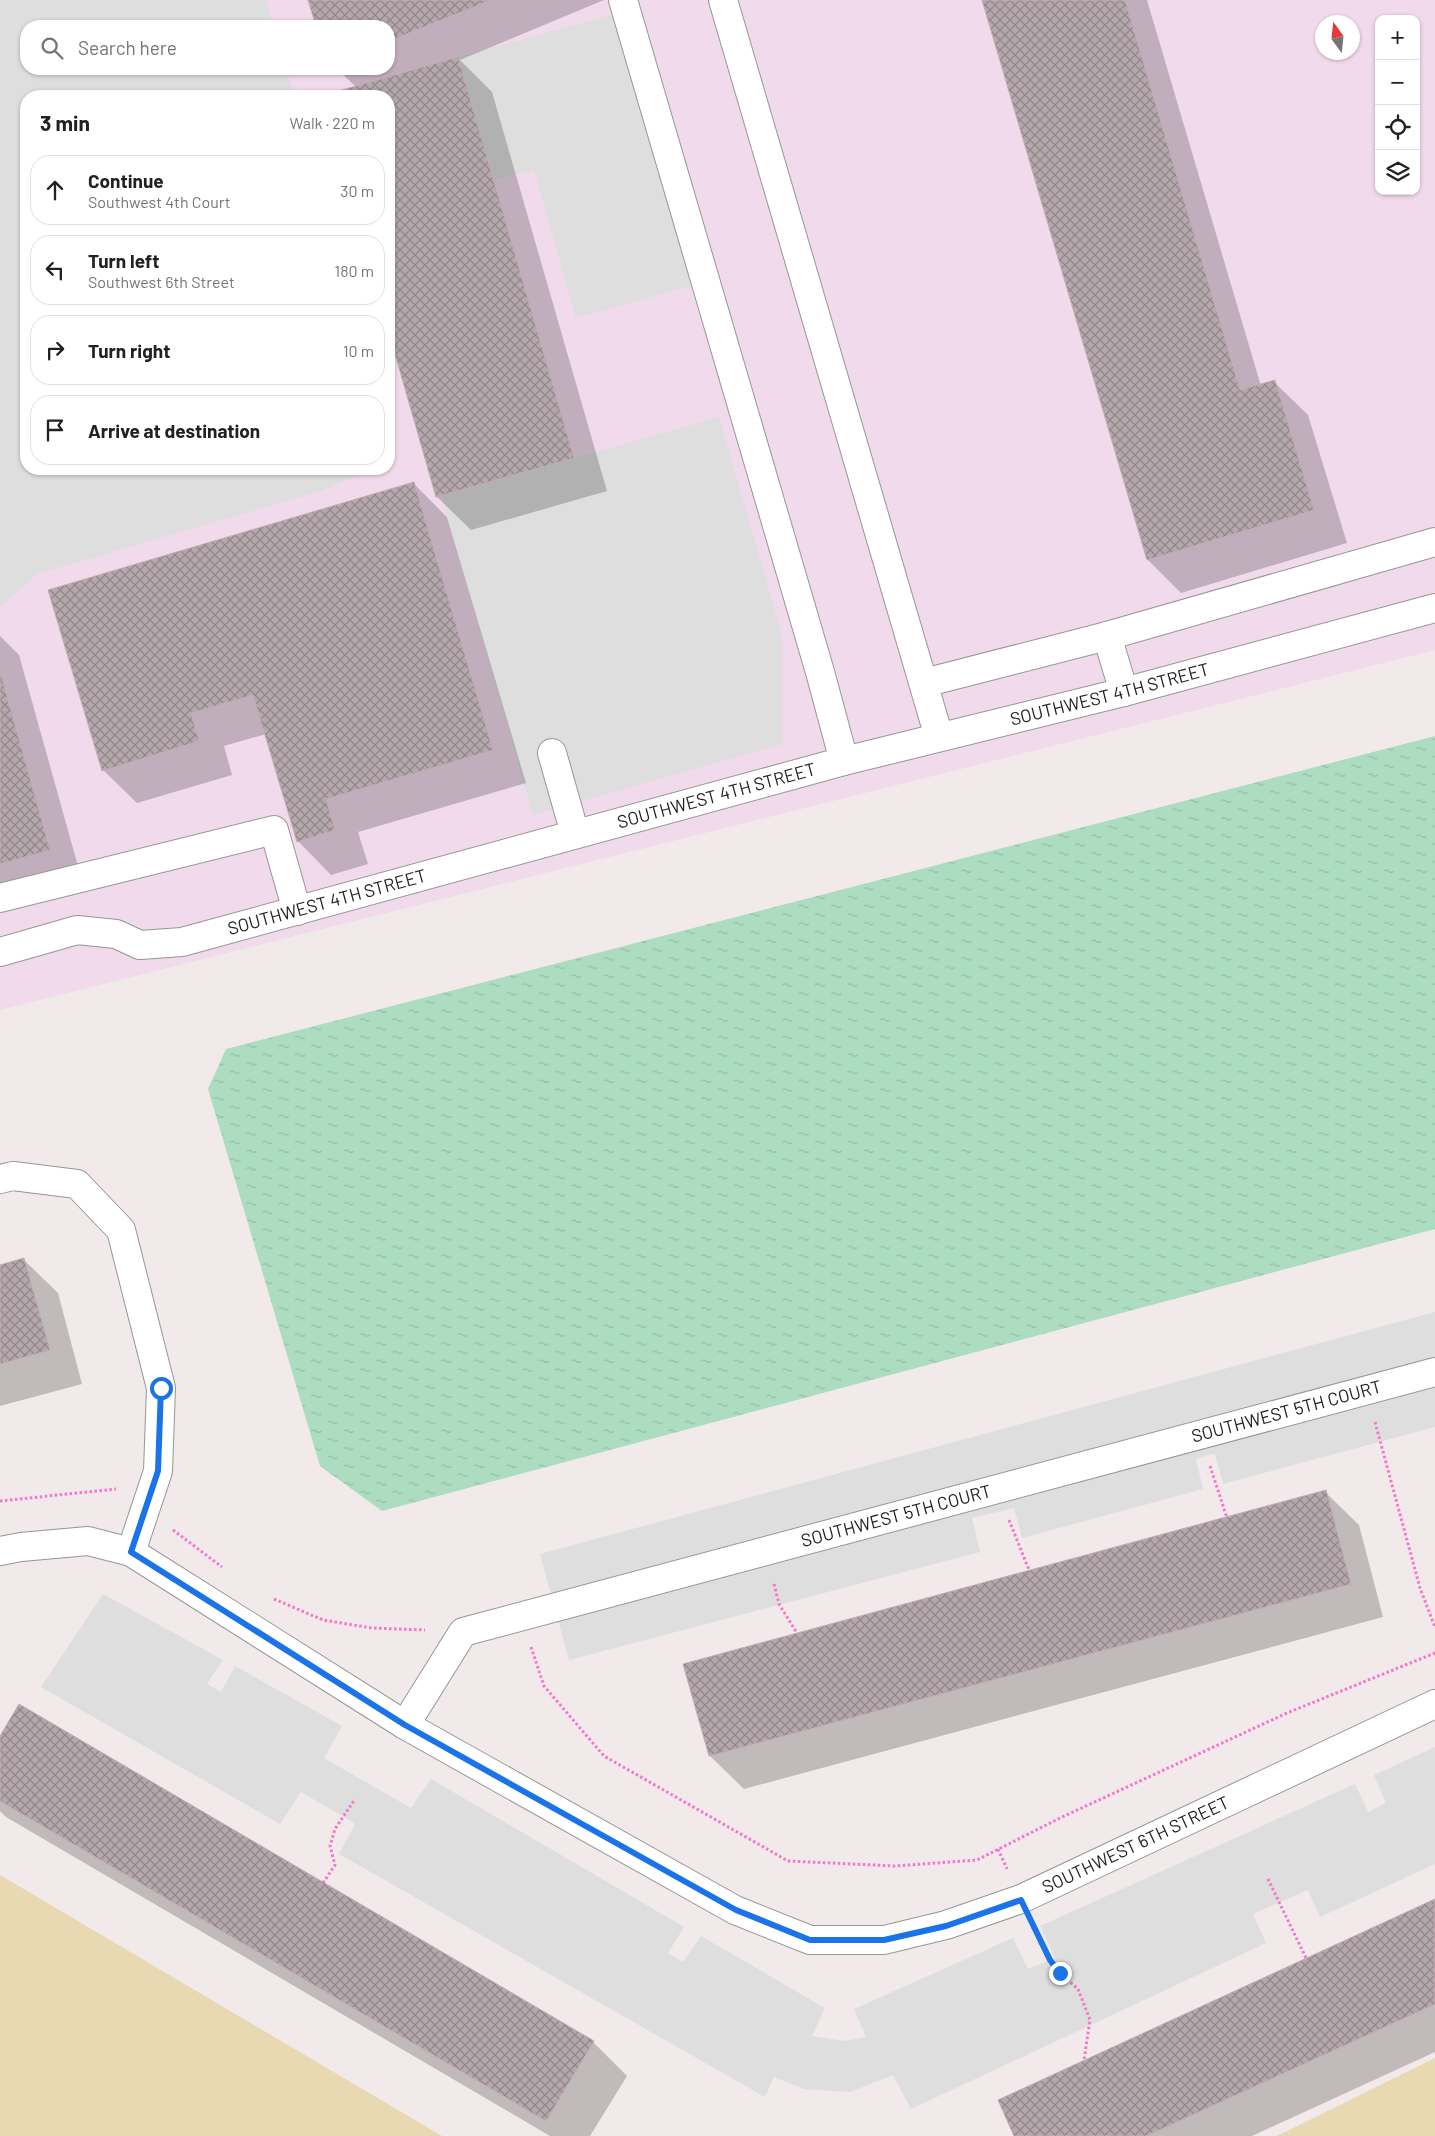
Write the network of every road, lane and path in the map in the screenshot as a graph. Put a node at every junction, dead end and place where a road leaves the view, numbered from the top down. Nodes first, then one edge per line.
1 (623, 0) edge
2 (723, 0) edge
3 (1435, 542) edge
4 (1435, 608) edge
5 (1106, 636) junction
6 (924, 683) junction
7 (1124, 692) junction
8 (939, 737) junction
9 (552, 753) dead end
10 (844, 761) junction
11 (574, 834) junction
12 (0, 898) edge
13 (297, 911) junction
14 (0, 952) edge
15 (0, 1179) edge
16 (1435, 1372) edge
17 (1366, 1391) junction
18 (1200, 1435) junction
19 (981, 1494) junction
20 (0, 1500) edge
21 (145, 1510) junction
22 (1226, 1518) dead end
23 (0, 1551) edge
24 (131, 1552) junction
25 (764, 1552) junction
26 (222, 1567) dead end
27 (1029, 1570) dead end
28 (271, 1598) dead end
29 (521, 1618) junction
30 (1435, 1627) edge
31 (463, 1632) junction
32 (797, 1633) dead end
33 (1435, 1653) edge
34 (1435, 1704) edge
35 (405, 1725) junction
36 (354, 1799) dead end
37 (998, 1849) junction
38 (1268, 1879) dead end
39 (323, 1883) dead end
40 (1021, 1900) junction
41 (1306, 1958) dead end
42 (1084, 2060) dead end

1 - 10 street
2 - 6 street
3 - 5 street
4 - 7 street, SOUTHWEST 4TH STREET
5 - 6 street
5 - 7 street
6 - 8 street
7 - 8 street, SOUTHWEST 4TH STREET
8 - 10 street, SOUTHWEST 4TH STREET
9 - 11 street
10 - 11 street, SOUTHWEST 4TH STREET
11 - 13 street, SOUTHWEST 4TH STREET
12 - 13 street
13 - 14 street, SOUTHWEST 4TH STREET
15 - 21 street
16 - 17 street, SOUTHWEST 5TH COURT
17 - 18 street, SOUTHWEST 5TH COURT
17 - 30 path
18 - 19 street, SOUTHWEST 5TH COURT
18 - 22 path
19 - 25 street, SOUTHWEST 5TH COURT
19 - 27 path
20 - 21 path
21 - 24 street
21 - 26 path
23 - 24 street, SOUTHWEST 6TH STREET
24 - 35 street, SOUTHWEST 6TH STREET
25 - 29 street, SOUTHWEST 5TH COURT
25 - 32 path
28 - 31 path
29 - 31 street, SOUTHWEST 5TH COURT
29 - 37 path
31 - 35 street
33 - 37 path
34 - 40 street, SOUTHWEST 6TH STREET
35 - 40 street, SOUTHWEST 6TH STREET
36 - 39 path
37 - 40 path
38 - 41 path
40 - 42 path

